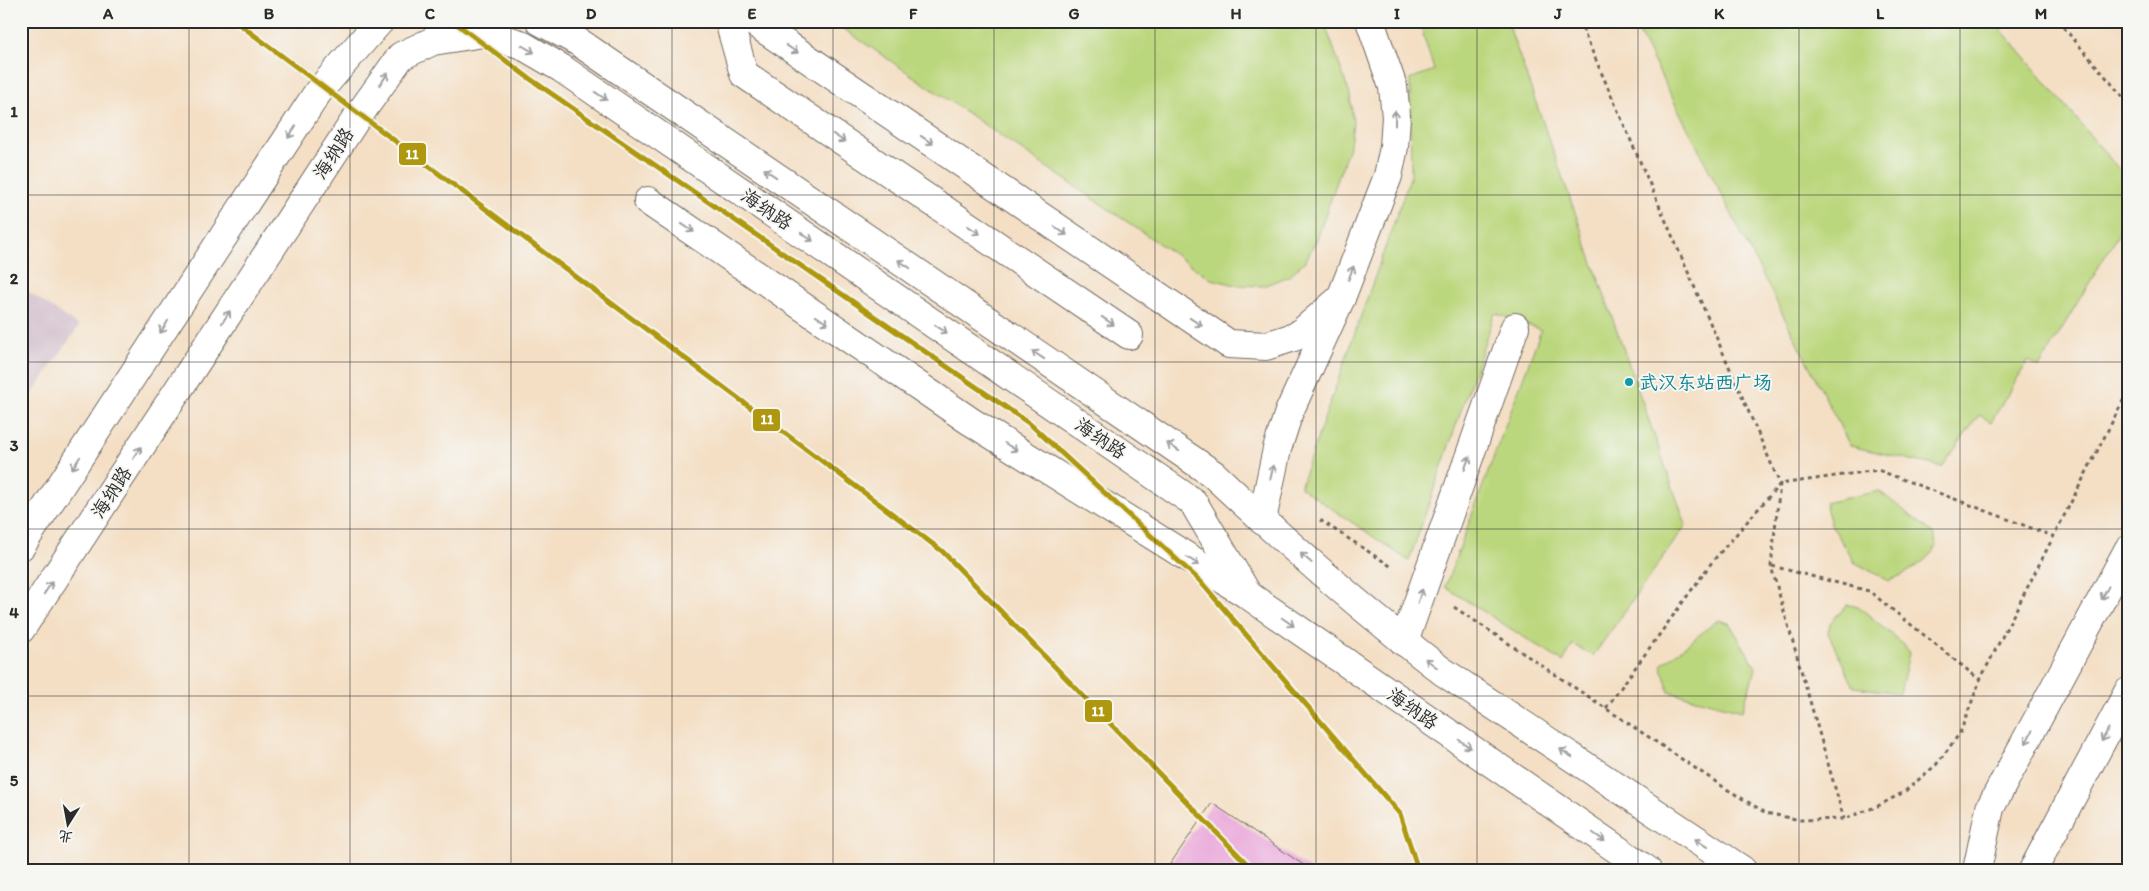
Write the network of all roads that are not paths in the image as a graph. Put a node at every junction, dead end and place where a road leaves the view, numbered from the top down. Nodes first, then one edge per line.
1 (380, 21) edge
2 (540, 21) edge
3 (729, 21) edge
4 (752, 21) edge
5 (1370, 21) edge
6 (481, 27) edge
7 (648, 201) dead end
8 (1341, 298) junction
9 (1516, 327) dead end
10 (1129, 335) dead end
11 (1262, 520) junction
12 (21, 546) edge
13 (2128, 550) edge
14 (1248, 595) junction
15 (21, 629) edge
16 (1404, 642) junction
17 (2128, 692) edge
18 (1646, 870) edge
19 (1742, 870) edge
20 (1977, 870) edge
21 (2032, 870) edge

1 -> 12 main road
11 -> 2 main road, 海纳路
3 -> 10 main road
4 -> 8 main road
8 -> 5 main road
6 -> 14 main road, 海纳路
15 -> 6 main road, 海纳路
7 -> 14 main road
11 -> 8 main road
16 -> 9 main road
16 -> 11 main road, 海纳路
13 -> 20 main road
14 -> 18 main road, 海纳路
19 -> 16 main road, 海纳路
17 -> 21 main road

